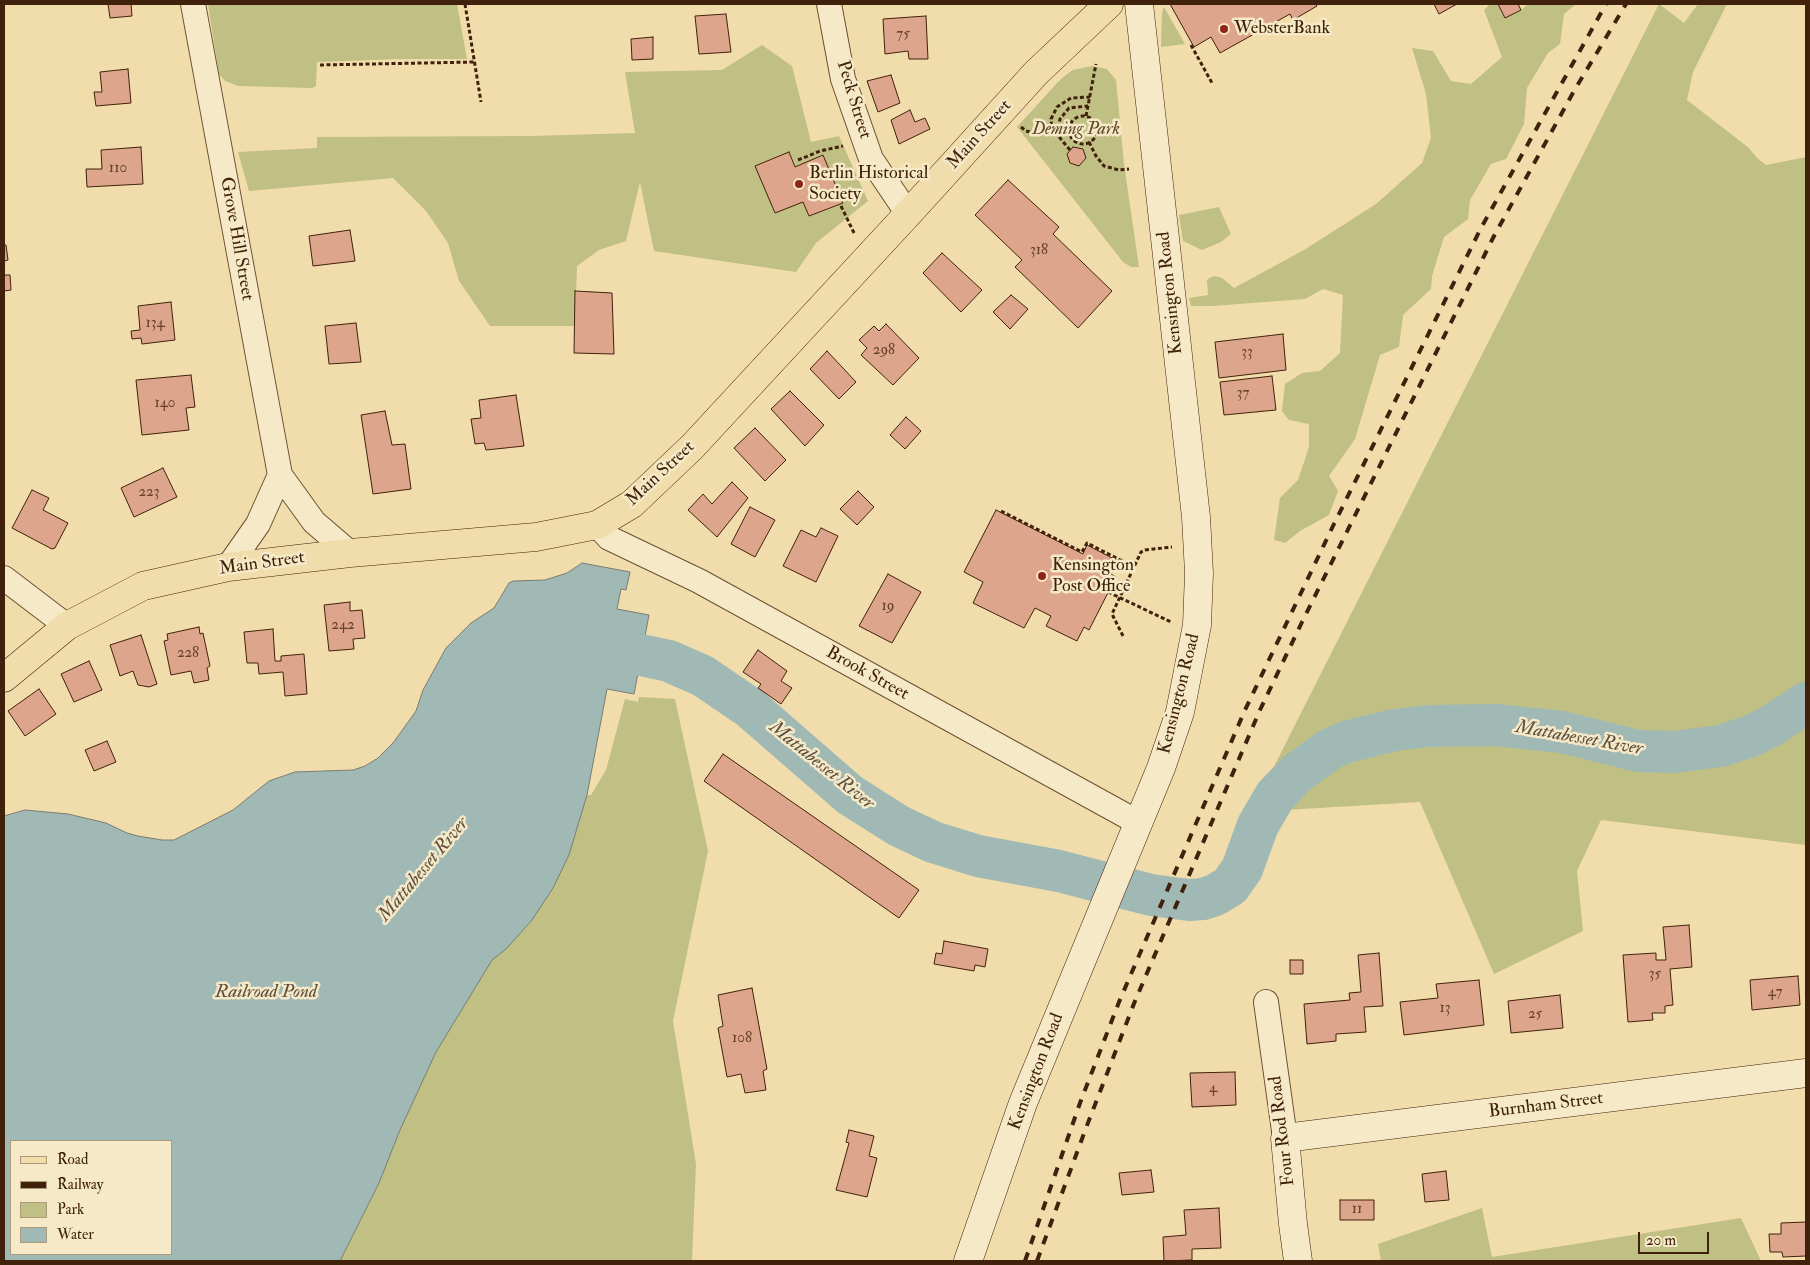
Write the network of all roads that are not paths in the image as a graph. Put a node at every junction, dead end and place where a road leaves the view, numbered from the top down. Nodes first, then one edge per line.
1 (193, 4) edge
2 (829, 4) edge
3 (1108, 4) edge
4 (1139, 4) edge
5 (908, 214) junction
6 (280, 475) junction
7 (598, 525) junction
8 (350, 553) junction
9 (228, 567) junction
10 (4, 578) edge
11 (67, 626) junction
12 (4, 678) edge
13 (1139, 823) junction
14 (1266, 1002) dead end
15 (1806, 1073) edge
16 (1285, 1138) junction
17 (968, 1261) edge
18 (1298, 1261) edge

1 - 6 street, Grove Hill Street
2 - 5 street, Peck Street
3 - 5 main road, Main Street
4 - 13 street, Kensington Road
5 - 7 main road, Main Street
6 - 8 street, Grove Hill Street
6 - 9 street
7 - 8 main road, Main Street
7 - 13 street, Brook Street
8 - 9 main road, Main Street
9 - 11 main road, Main Street
10 - 11 street
11 - 12 main road, Main Street
13 - 17 street, Kensington Road
14 - 16 street, Four Rod Road
15 - 16 street, Burnham Street
16 - 18 street, Four Rod Road

